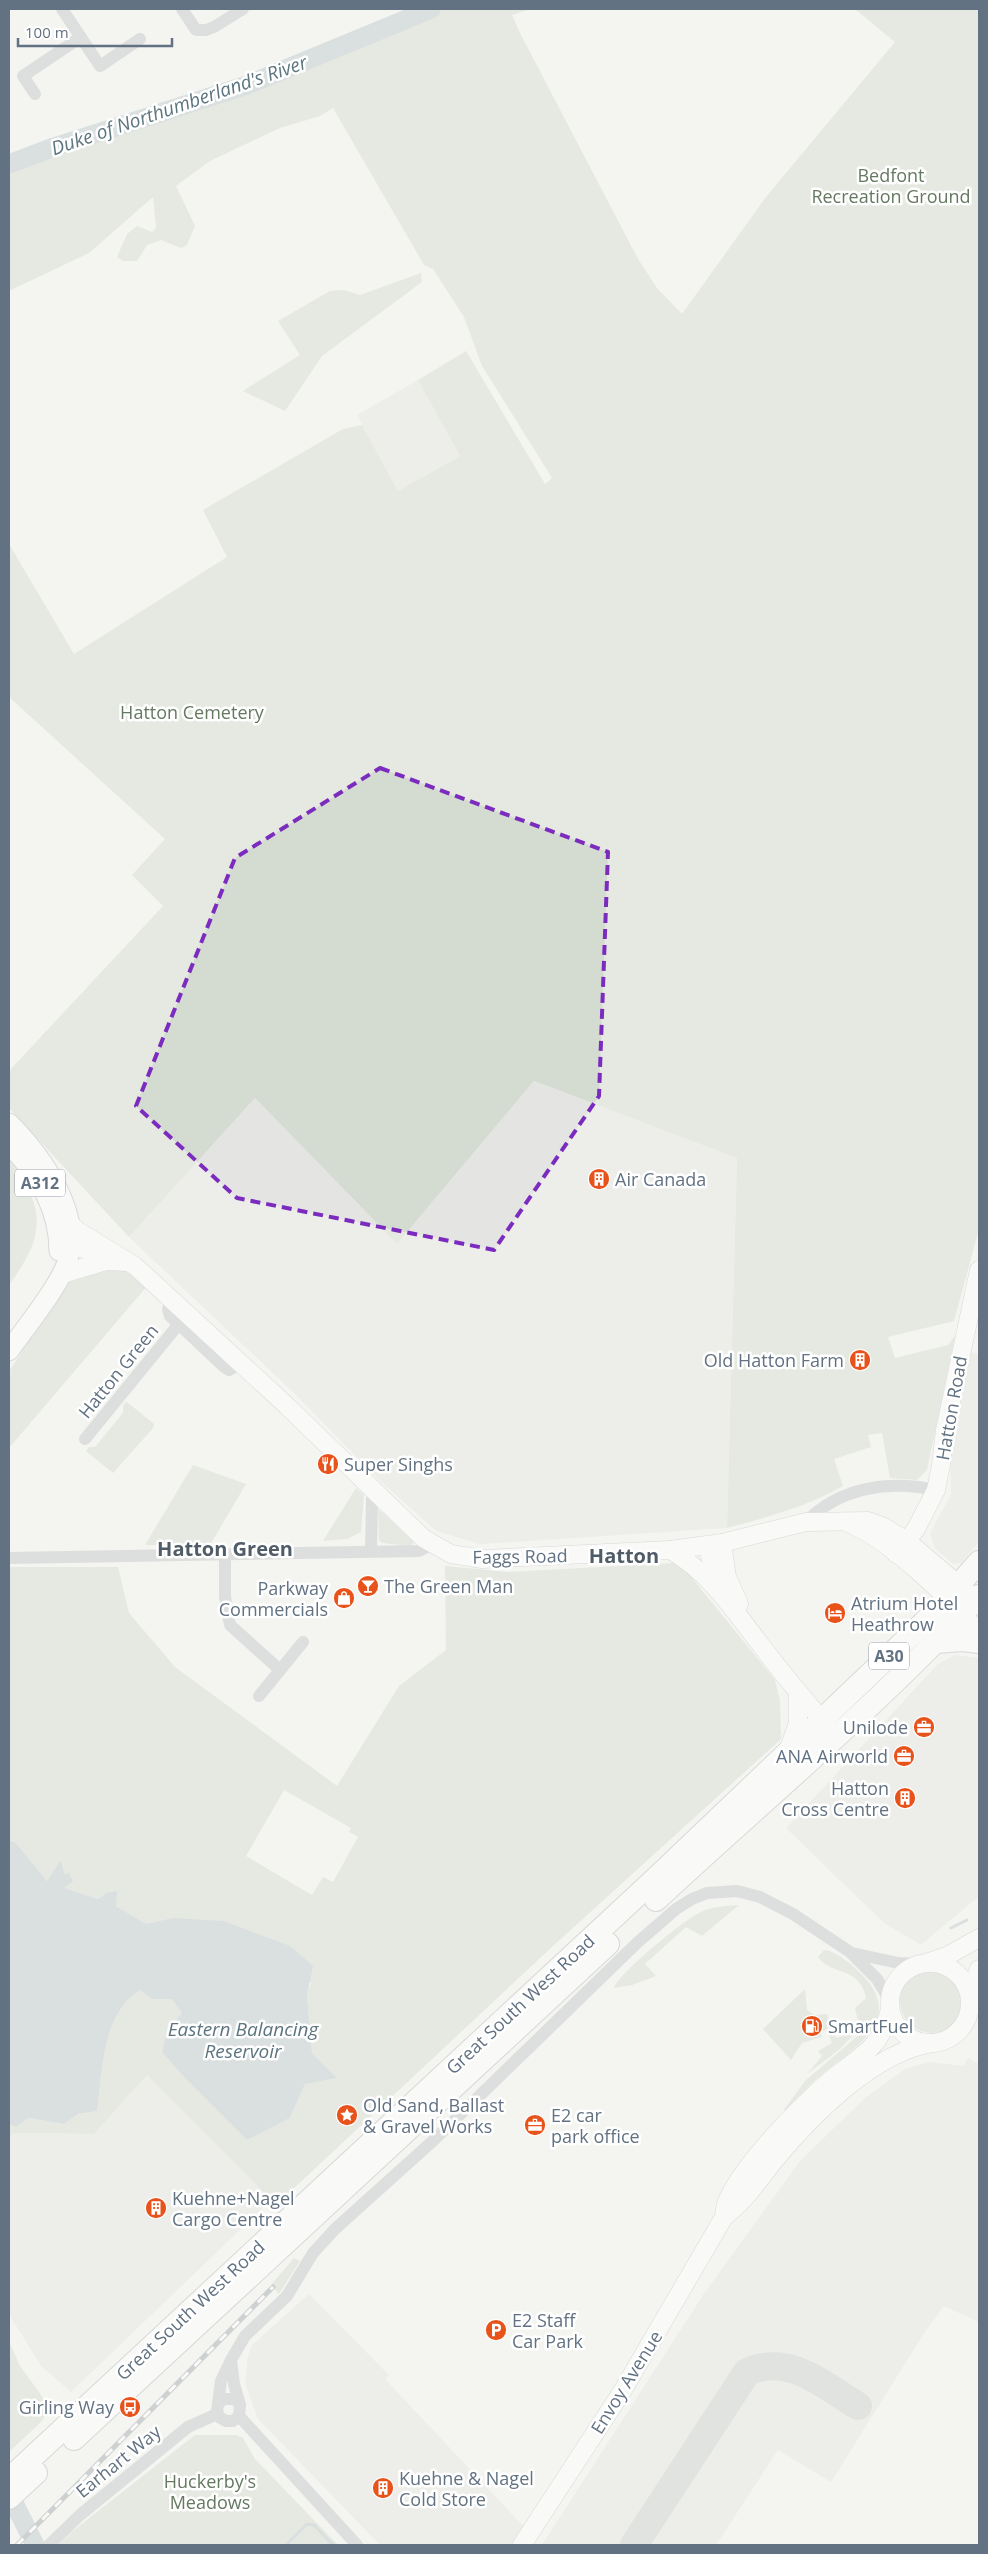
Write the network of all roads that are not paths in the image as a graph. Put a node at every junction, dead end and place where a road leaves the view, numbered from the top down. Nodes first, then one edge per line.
1 (62, 9) edge
2 (182, 9) edge
3 (243, 9) edge
4 (81, 37) junction
5 (140, 39) dead end
6 (35, 94) dead end
7 (9, 1123) edge
8 (9, 1145) edge
9 (69, 1223) junction
10 (65, 1245) junction
11 (125, 1259) junction
12 (979, 1270) edge
13 (58, 1279) junction
14 (174, 1301) junction
15 (178, 1325) junction
16 (9, 1351) edge
17 (241, 1363) junction
18 (85, 1439) dead end
19 (936, 1490) junction
20 (376, 1492) junction
21 (841, 1521) junction
22 (806, 1522) junction
23 (907, 1541) junction
24 (431, 1545) junction
25 (715, 1545) junction
26 (670, 1550) junction
27 (371, 1551) junction
28 (896, 1554) junction
29 (225, 1555) junction
30 (9, 1558) edge
31 (979, 1562) edge
32 (717, 1588) junction
33 (967, 1609) edge
34 (303, 1642) dead end
35 (936, 1642) junction
36 (280, 1670) junction
37 (798, 1693) junction
38 (259, 1696) dead end
39 (829, 1721) junction
40 (788, 1751) junction
41 (979, 1938) edge
42 (850, 1952) junction
43 (922, 1964) junction
44 (979, 1969) edge
45 (970, 1995) junction
46 (890, 2005) junction
47 (933, 2043) junction
48 (724, 2217) junction
49 (231, 2360) junction
50 (218, 2409) junction
51 (239, 2410) junction
52 (13, 2484) edge
53 (50, 2544) edge
54 (522, 2544) edge
55 (357, 2545) edge

1 - 4 street
2 - 3 street
4 - 5 street
4 - 6 street
7 - 9 main road, A312
8 - 10 main road, A312
9 - 10 main road, A312
9 - 11 street, Faggs Road
10 - 11 street
10 - 13 main road, A312
11 - 13 street
11 - 14 street, Faggs Road
12 - 19 street, Hatton Road
13 - 16 main road, A312
14 - 15 street
14 - 17 street, Faggs Road
15 - 17 street
15 - 18 street, Hatton Green
17 - 20 street, Faggs Road
19 - 22 street
19 - 23 street, Hatton Road
20 - 24 street, Faggs Road
20 - 27 street
21 - 22 street, Faggs Road
21 - 23 street, Faggs Road
21 - 28 street, Faggs Road
22 - 25 street, Faggs Road
23 - 28 street, Hatton Road
23 - 33 street, Faggs Road
24 - 26 street, Faggs Road
24 - 27 street
25 - 26 street, Faggs Road
25 - 32 street
25 - 39 street
26 - 32 street
27 - 29 street
28 - 33 street, Faggs Road
29 - 30 street
29 - 36 street
31 - 33 highway, Great South West Road / A30
32 - 37 street
33 - 35 highway, Great South West Road / A30
33 - 35 highway
33 - 39 highway, Great South West Road / A30
34 - 36 street
35 - 39 highway, Great South West Road / A30
36 - 38 street
37 - 39 street
37 - 40 street
39 - 40 highway, Great South West Road / A30
39 - 52 highway, Great South West Road / A30
40 - 52 highway, Great South West Road / A30
41 - 43 street
42 - 43 street
42 - 46 street
42 - 49 street
43 - 45 street
43 - 46 street
44 - 45 street
45 - 47 street
46 - 47 street
46 - 48 street, Envoy Avenue
47 - 48 street, Envoy Avenue
48 - 54 street, Envoy Avenue
49 - 50 street
49 - 51 street
50 - 51 street
50 - 51 street
50 - 53 street, Earhart Way
51 - 55 street

